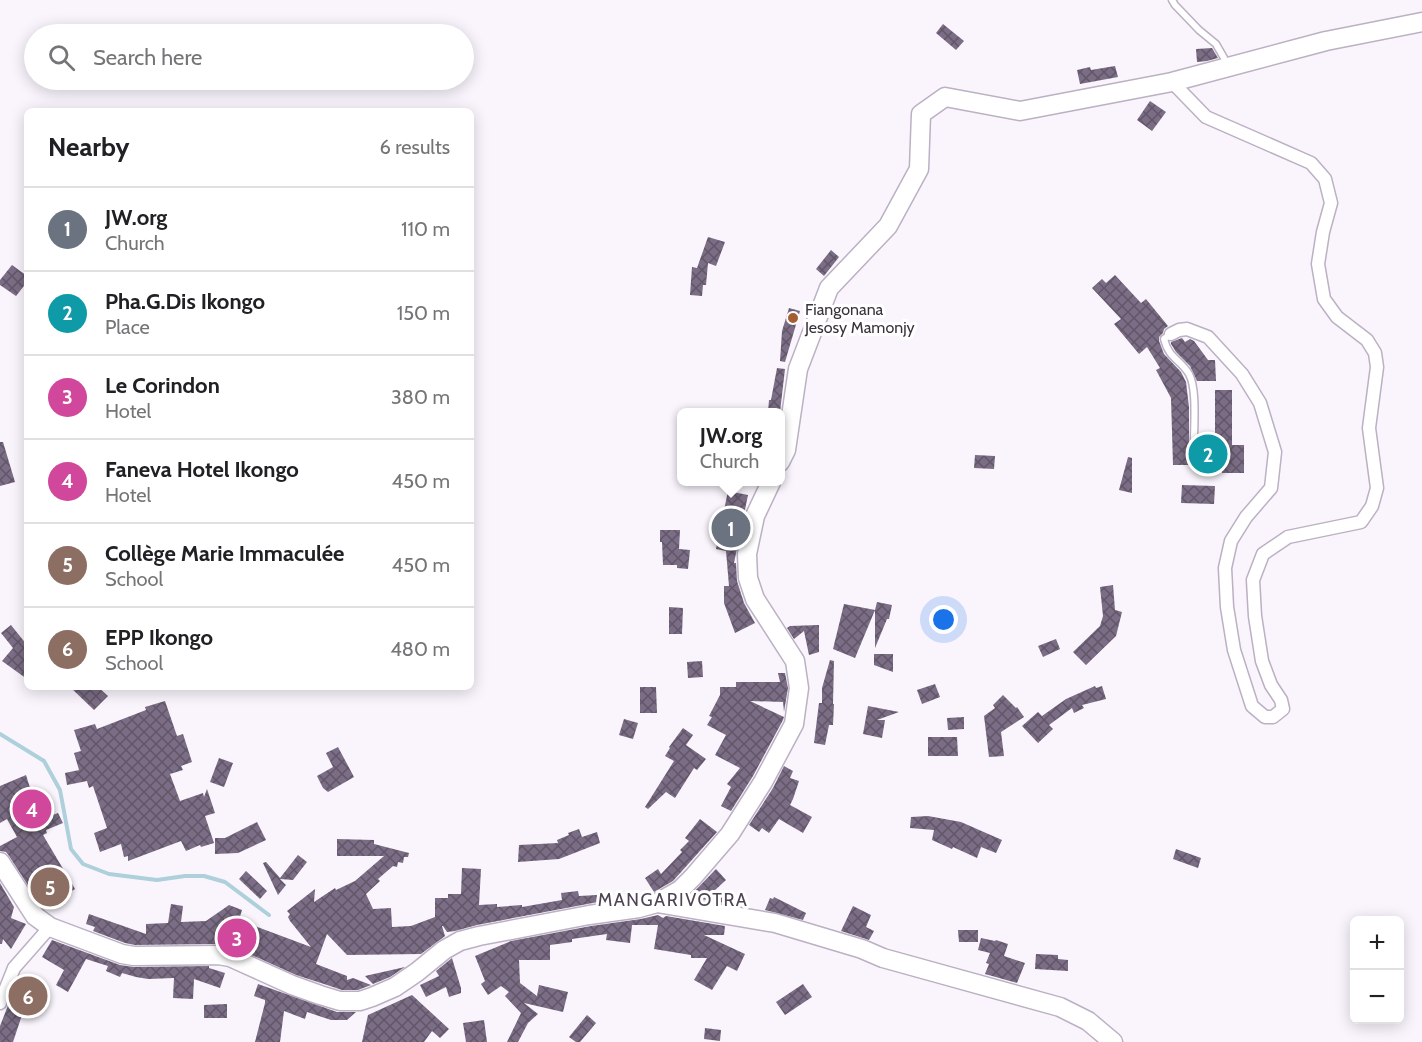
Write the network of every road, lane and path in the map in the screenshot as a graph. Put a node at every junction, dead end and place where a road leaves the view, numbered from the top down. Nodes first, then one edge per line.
1 (1172, 0) edge
2 (1422, 22) edge
3 (1229, 67) junction
4 (1172, 81) junction
5 (1171, 334) joint
6 (1194, 441) dead end
7 (785, 452) edge
8 (769, 486) edge
9 (0, 861) edge
10 (657, 903) junction
11 (50, 927) junction
12 (0, 1003) edge
13 (1113, 1042) edge

1 - 3 lane
2 - 3 street
3 - 4 street
4 - 5 street
4 - 7 street
5 - 6 lane
8 - 10 street
9 - 11 street
10 - 11 street
10 - 13 street
11 - 12 street

